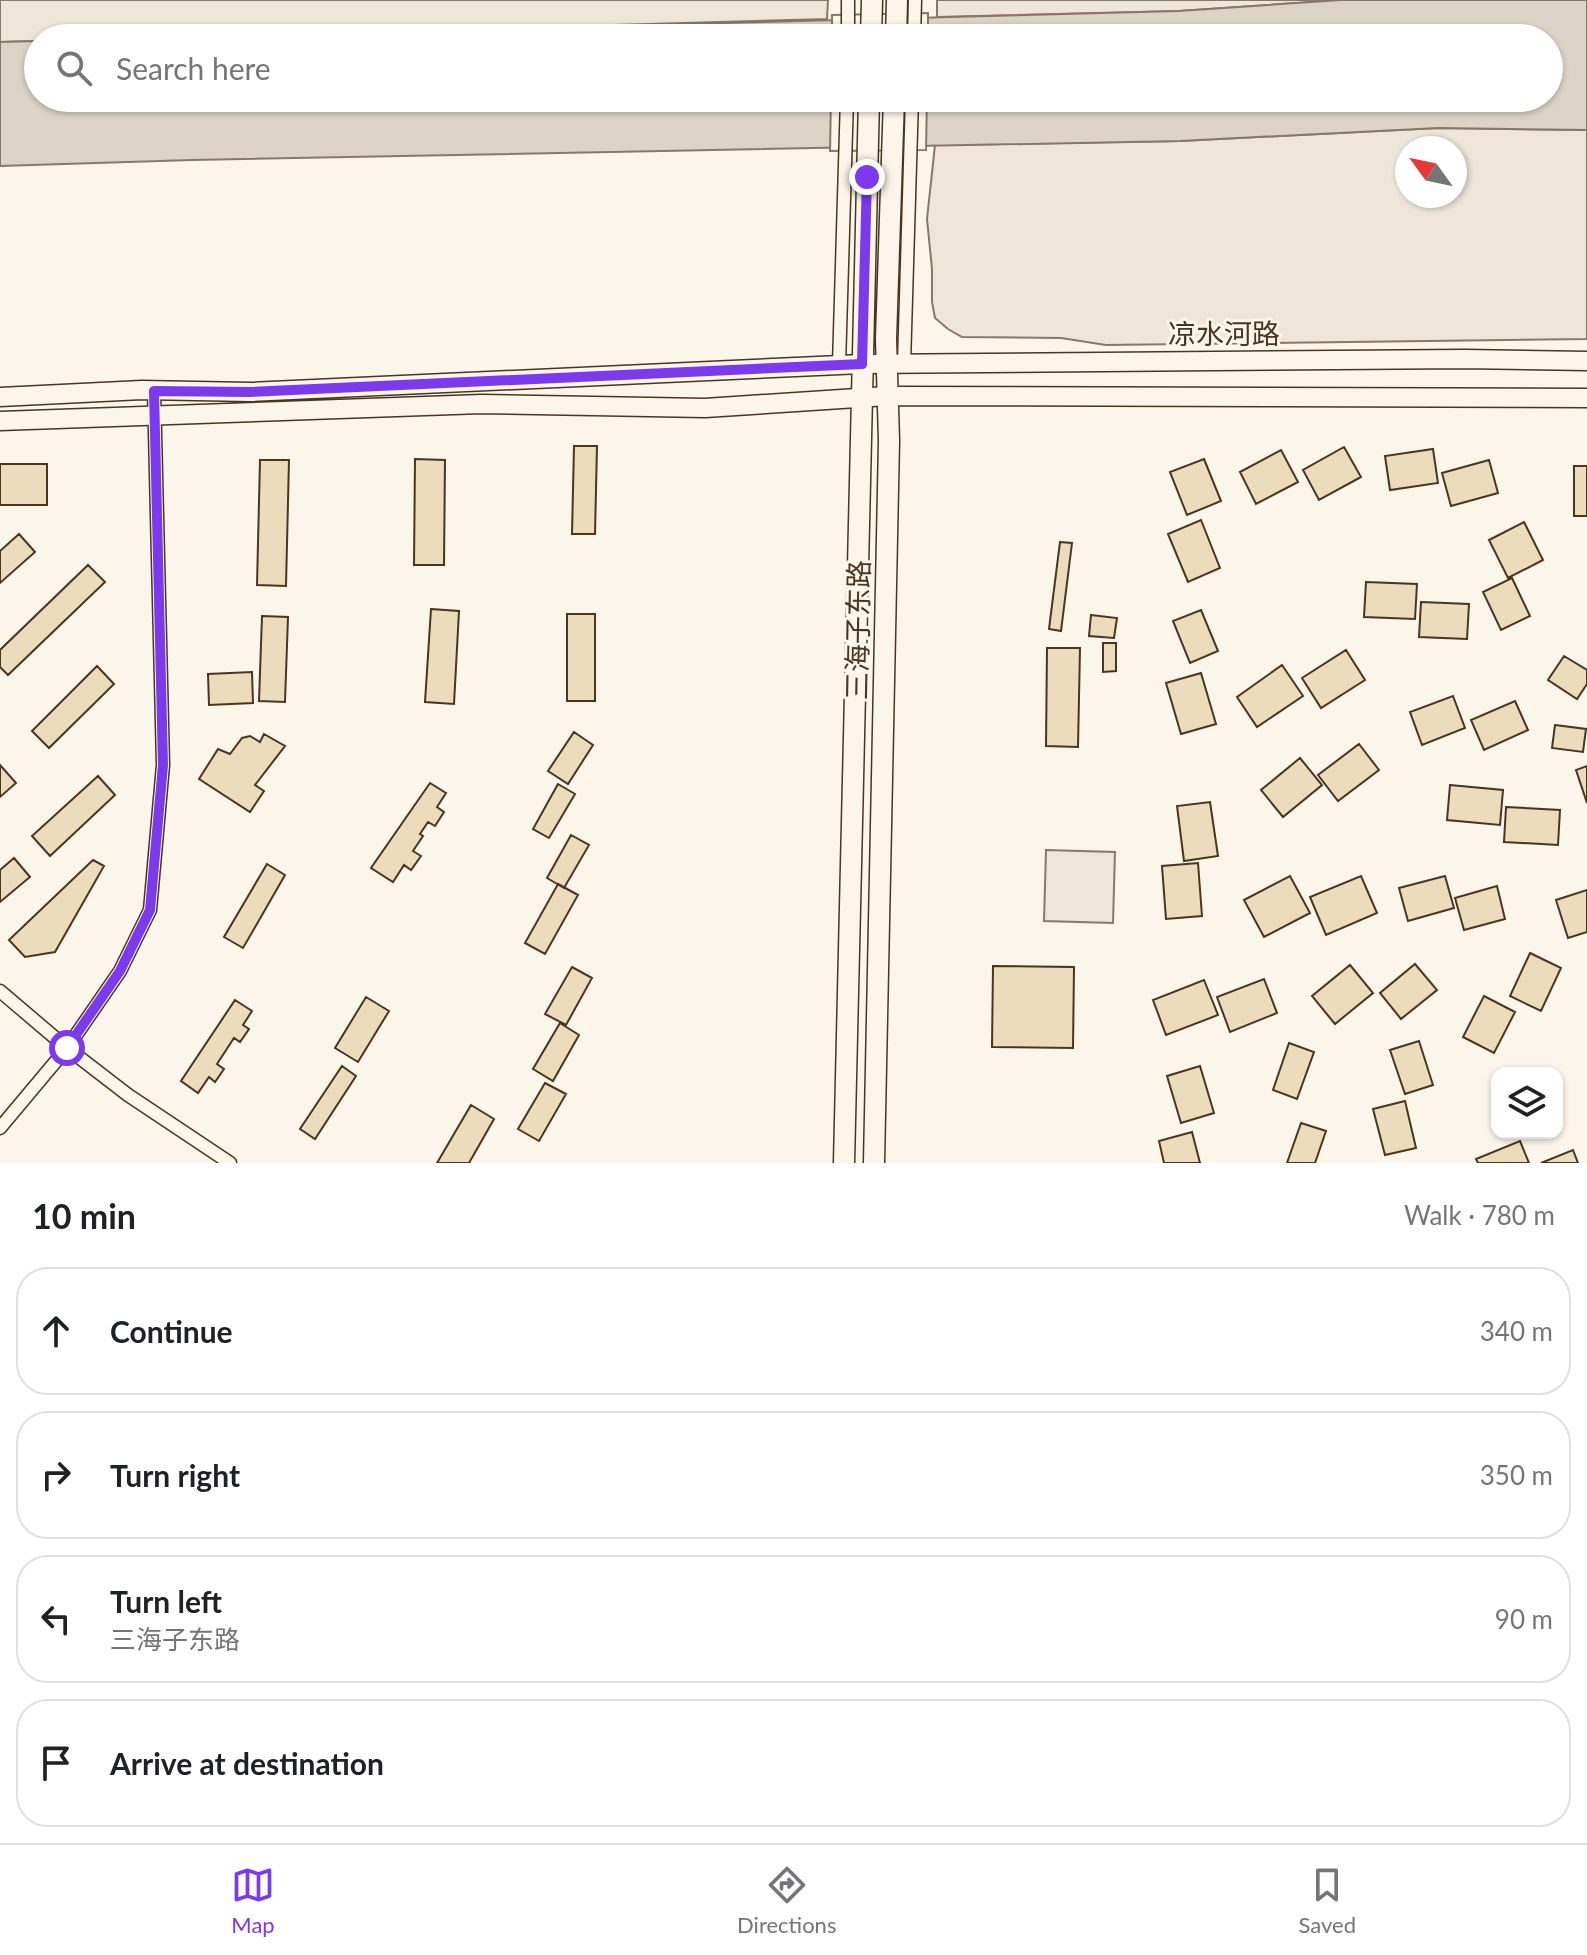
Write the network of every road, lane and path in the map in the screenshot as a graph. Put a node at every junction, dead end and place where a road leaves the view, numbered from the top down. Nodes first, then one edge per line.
1 (848, 0) edge
2 (872, 0) edge
3 (897, 0) edge
4 (915, 0) edge
5 (848, 24) edge
6 (871, 24) edge
7 (896, 24) edge
8 (914, 24) edge
9 (848, 112) edge
10 (869, 112) edge
11 (894, 112) edge
12 (911, 112) edge
13 (853, 180) junction
14 (904, 181) junction
15 (1587, 361) edge
16 (862, 364) junction
17 (895, 364) junction
18 (839, 365) junction
19 (154, 391) junction
20 (863, 396) junction
21 (887, 396) junction
22 (0, 397) edge
23 (1587, 398) edge
24 (154, 415) junction
25 (0, 421) edge
26 (0, 991) edge
27 (67, 1048) junction
28 (0, 1128) edge
29 (230, 1163) edge
30 (844, 1163) edge
31 (874, 1163) edge

1 - 5 street
2 - 6 main road
3 - 7 main road
4 - 8 street
9 - 13 street
10 - 13 main road, 三海子东路
11 - 14 main road, 三海子东路
12 - 14 street
13 - 16 main road, 三海子东路
13 - 18 street
14 - 17 main road, 三海子东路
15 - 17 street, 凉水河路
16 - 17 street, 凉水河路
16 - 18 street, 凉水河路
16 - 20 main road, 三海子东路
17 - 21 main road, 三海子东路
18 - 19 street, 凉水河路
19 - 22 street, 凉水河路
19 - 24 street
20 - 21 street
20 - 24 street
20 - 30 main road, 三海子东路
21 - 23 street
21 - 31 main road, 三海子东路
24 - 25 street
24 - 27 street
26 - 27 street
27 - 28 street
27 - 29 street

